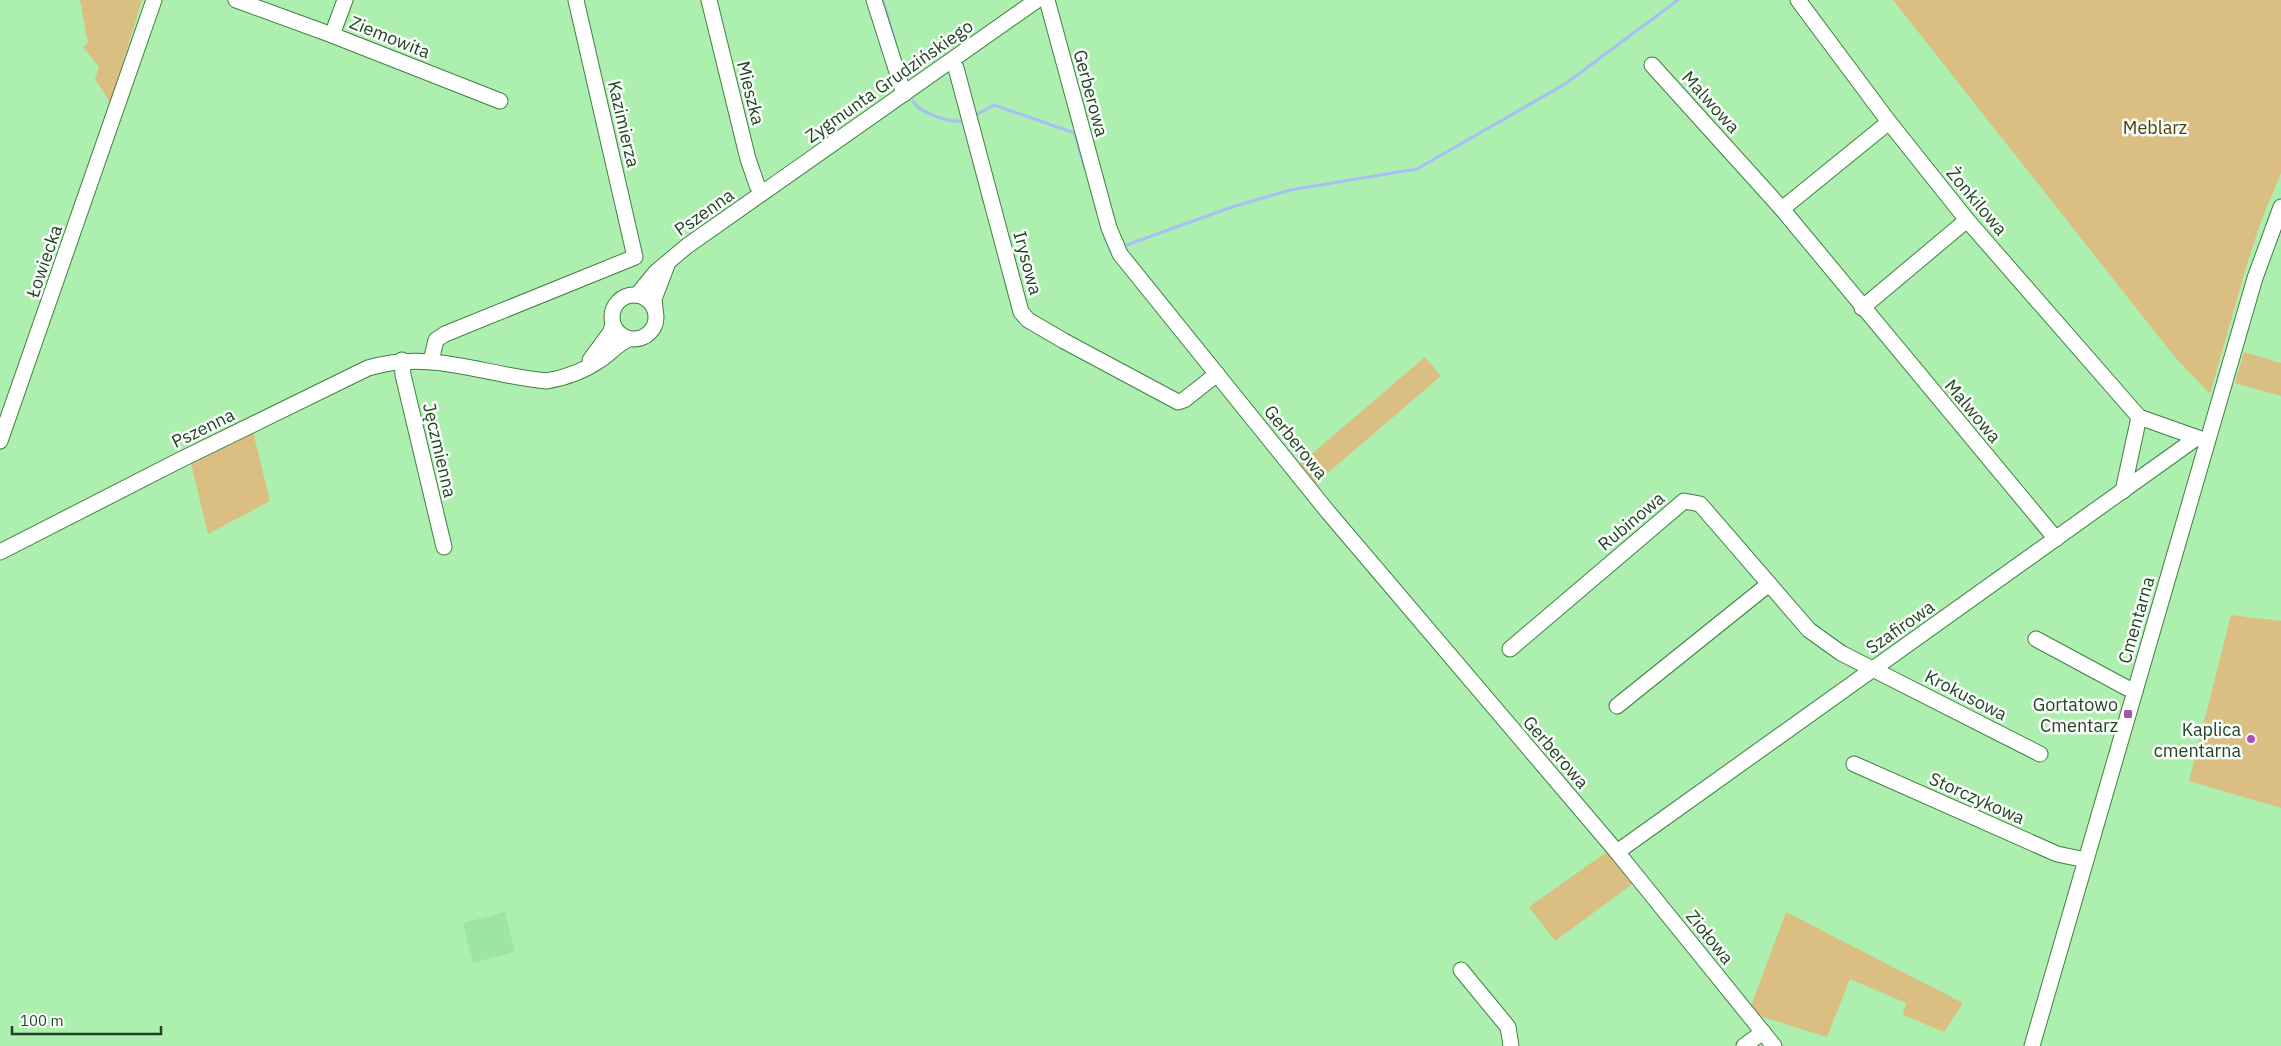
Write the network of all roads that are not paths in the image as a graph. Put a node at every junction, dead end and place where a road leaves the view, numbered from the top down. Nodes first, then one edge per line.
1 (154, 0) edge
2 (236, 0) edge
3 (344, 0) edge
4 (576, 0) edge
5 (709, 0) edge
6 (874, 0) edge
7 (1037, 0) edge
8 (1047, 0) edge
9 (1798, 0) edge
10 (332, 35) junction
11 (951, 60) junction
12 (1652, 65) dead end
13 (904, 94) junction
14 (500, 102) dead end
15 (1889, 122) junction
16 (762, 194) junction
17 (2281, 207) edge
18 (1782, 209) junction
19 (1967, 220) junction
20 (668, 262) junction
21 (637, 295) junction
22 (654, 308) junction
23 (1862, 308) junction
24 (613, 325) junction
25 (629, 339) junction
26 (402, 360) junction
27 (431, 361) junction
28 (586, 368) junction
29 (1217, 374) junction
30 (2140, 417) junction
31 (2202, 440) junction
32 (0, 441) edge
33 (2123, 491) junction
34 (2056, 539) junction
35 (444, 547) dead end
36 (0, 552) edge
37 (1769, 584) junction
38 (2036, 639) dead end
39 (1510, 649) dead end
40 (1874, 668) junction
41 (2135, 690) junction
42 (1617, 706) dead end
43 (2040, 754) dead end
44 (1854, 764) dead end
45 (1618, 852) junction
46 (2086, 860) junction
47 (1461, 970) dead end
48 (1763, 1032) junction
49 (1511, 1046) edge
50 (1744, 1046) edge
51 (1774, 1046) edge
52 (2032, 1046) edge

1 - 32 street, Łowiecka
2 - 10 street, Ziemowita
3 - 10 street
4 - 27 street, Kazimierza
5 - 16 street, Mieszka
6 - 13 street
7 - 11 street, Zygmunta Grudzińskiego
8 - 29 street, Gerberowa
9 - 15 street, Żonkilowa
10 - 14 street, Ziemowita
11 - 13 street, Zygmunta Grudzińskiego
11 - 29 street, Irysowa
12 - 18 street, Malwowa
13 - 16 street, Zygmunta Grudzińskiego
15 - 18 street
15 - 19 street, Żonkilowa
16 - 20 street, Pszenna
17 - 31 street, Cmentarna
18 - 23 street, Malwowa
19 - 23 street
19 - 30 street, Żonkilowa
20 - 21 street, Pszenna
20 - 22 street, Pszenna
21 - 22 street
21 - 24 street, Pszenna
22 - 25 street, Pszenna
23 - 34 street, Malwowa
24 - 25 street
24 - 28 street, Pszenna
25 - 28 street, Pszenna
26 - 27 street, Pszenna
26 - 35 street, Jęczmienna
26 - 36 street, Pszenna
27 - 28 street, Pszenna
29 - 45 street, Gerberowa
30 - 31 street, Żonkilowa
30 - 33 street
31 - 33 street, Szafirowa
31 - 41 street, Cmentarna
33 - 34 street, Szafirowa
34 - 40 street, Szafirowa
37 - 39 street, Rubinowa
37 - 40 street, Rubinowa
37 - 42 street
38 - 41 street
40 - 43 street, Krokusowa
40 - 45 street, Szafirowa
41 - 46 street, Cmentarna
44 - 46 street, Storczykowa
45 - 48 street, Ziołowa
46 - 52 street, Cmentarna
47 - 49 street
48 - 50 street
48 - 51 street, Ziołowa

